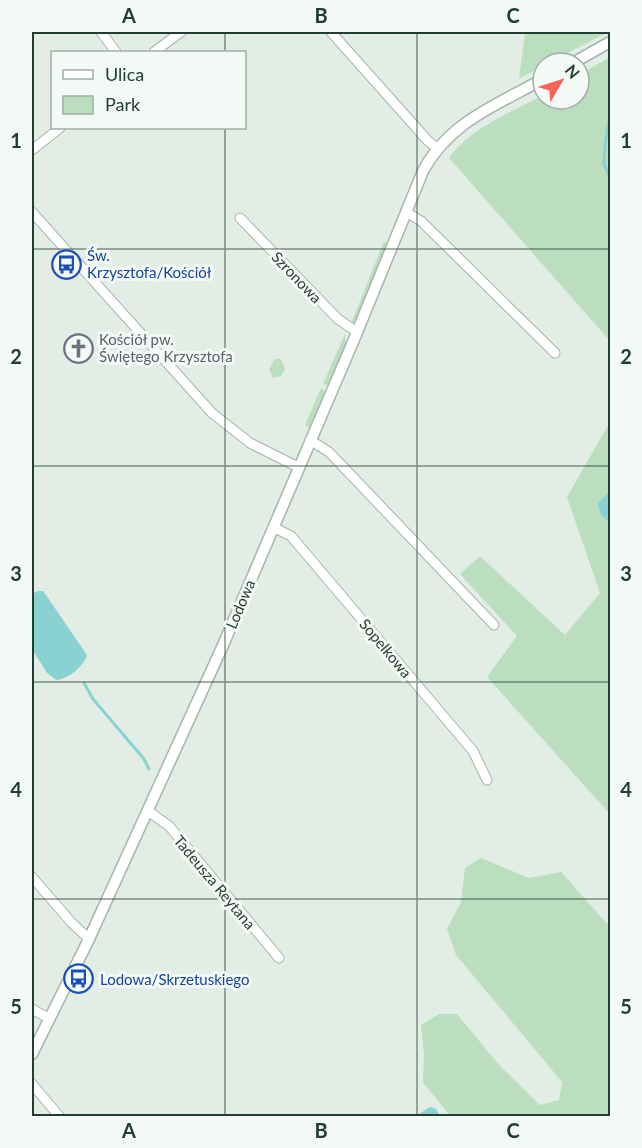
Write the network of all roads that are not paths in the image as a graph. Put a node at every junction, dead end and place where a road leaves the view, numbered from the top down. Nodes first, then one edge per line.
1 (101, 32) edge
2 (181, 32) edge
3 (331, 32) edge
4 (610, 42) edge
5 (115, 51) edge
6 (155, 51) edge
7 (591, 53) edge
8 (531, 86) edge
9 (59, 129) edge
10 (437, 148) junction
11 (32, 150) edge
12 (32, 212) edge
13 (406, 212) junction
14 (240, 218) dead end
15 (357, 332) junction
16 (555, 353) dead end
17 (310, 440) junction
18 (298, 467) junction
19 (273, 527) junction
20 (494, 625) dead end
21 (487, 780) dead end
22 (148, 811) junction
23 (32, 877) edge
24 (89, 939) junction
25 (279, 958) dead end
26 (32, 1009) edge
27 (48, 1018) junction
28 (32, 1054) edge
29 (32, 1084) edge
30 (60, 1116) edge

1 - 5 street
2 - 6 street
3 - 10 street
4 - 7 street
8 - 10 street, Lodowa
9 - 11 street
10 - 13 street, Lodowa
12 - 18 street
13 - 15 street, Lodowa
13 - 16 street
14 - 15 street, Szronowa
15 - 17 street, Lodowa
17 - 18 street, Lodowa
17 - 20 street
18 - 19 street, Lodowa
19 - 21 street, Sopelkowa
19 - 22 street, Lodowa
22 - 24 street, Lodowa
22 - 25 street, Tadeusza Reytana
23 - 24 street
24 - 27 street, Lodowa
26 - 27 street
27 - 28 street, Lodowa
29 - 30 street

